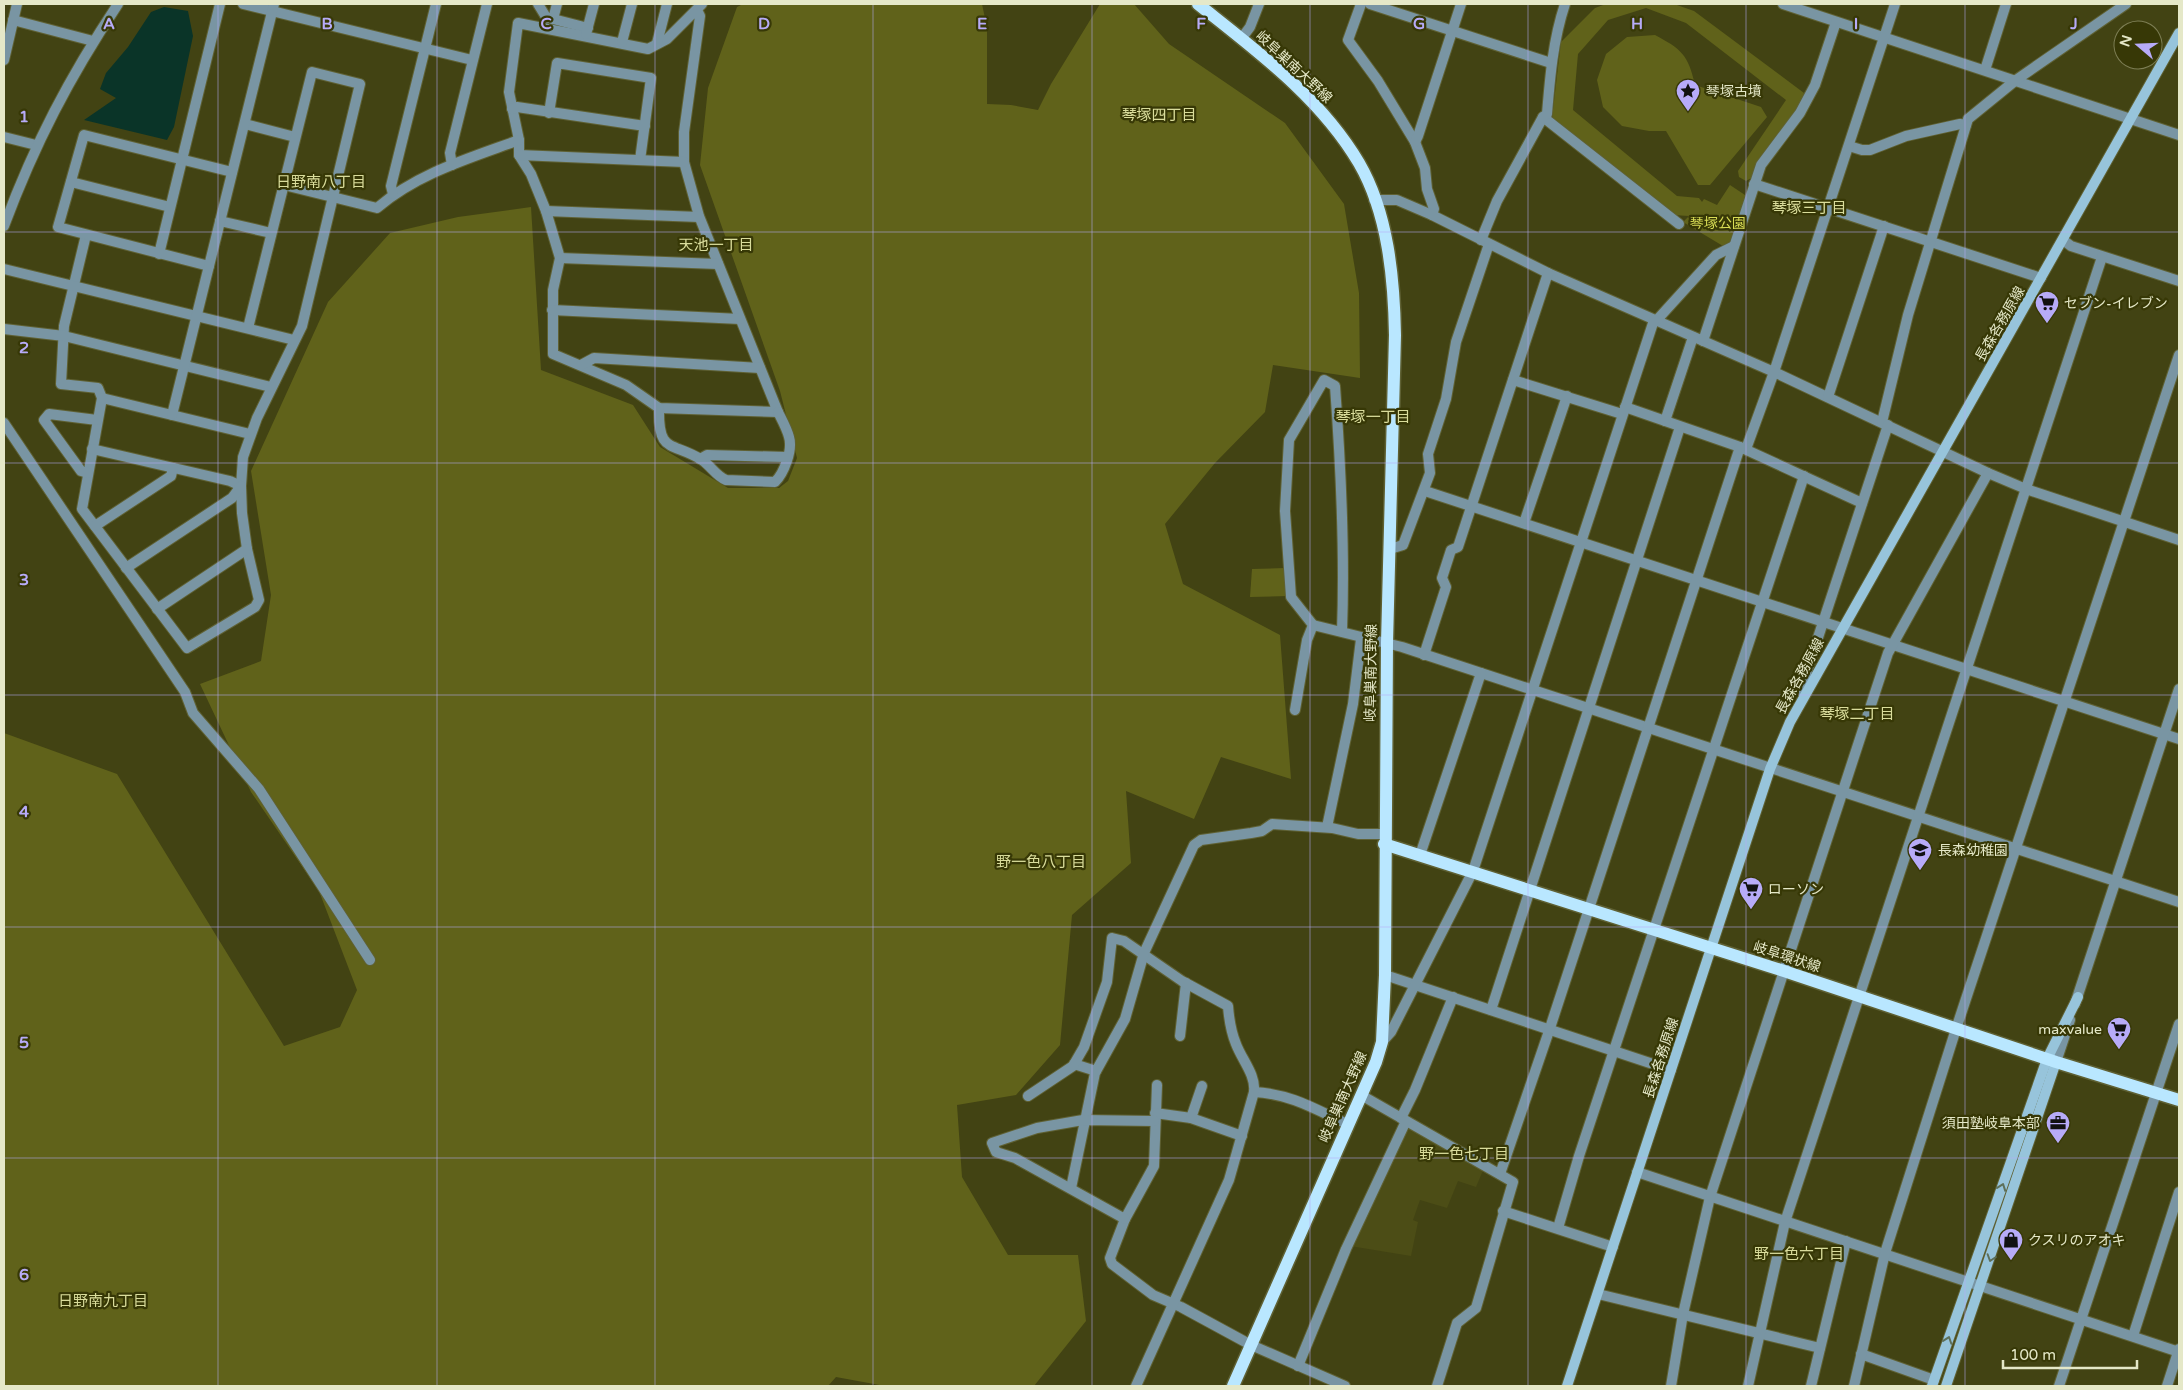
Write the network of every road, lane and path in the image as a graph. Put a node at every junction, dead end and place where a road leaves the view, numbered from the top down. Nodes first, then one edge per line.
1 (17, 4) edge
2 (118, 4) edge
3 (220, 4) edge
4 (243, 4) edge
5 (436, 4) edge
6 (487, 4) edge
7 (538, 4) edge
8 (557, 4) edge
9 (594, 4) edge
10 (632, 4) edge
11 (667, 4) edge
12 (1198, 4) edge
13 (1259, 4) edge
14 (1361, 4) edge
15 (1370, 4) edge
16 (1462, 4) edge
17 (1565, 4) edge
18 (1783, 4) edge
19 (1895, 4) edge
20 (2006, 4) edge
21 (2126, 4) edge
22 (274, 7) edge
23 (699, 7) edge
24 (553, 19) junction
25 (13, 20) junction
26 (1836, 22) junction
27 (1453, 30) junction
28 (587, 32) junction
29 (2179, 33) edge
30 (1885, 37) junction
31 (1242, 38) junction
32 (93, 41) junction
33 (622, 42) junction
34 (657, 43) junction
35 (424, 48) junction
36 (4, 60) edge
37 (472, 60) junction
38 (1552, 63) junction
39 (1985, 70) junction
40 (2016, 80) junction
41 (512, 109) junction
42 (549, 112) junction
43 (1543, 117) junction
44 (2132, 118) junction
45 (244, 124) junction
46 (1966, 125) junction
47 (645, 126) junction
48 (2179, 134) edge
49 (4, 137) edge
50 (295, 137) junction
51 (519, 140) junction
52 (1415, 142) junction
53 (36, 145) junction
54 (1849, 146) junction
55 (519, 155) junction
56 (181, 160) junction
57 (640, 160) junction
58 (684, 162) junction
59 (452, 165) junction
60 (232, 172) junction
61 (71, 182) junction
62 (1754, 184) junction
63 (284, 185) junction
64 (393, 194) junction
65 (332, 196) junction
66 (1374, 200) junction
67 (170, 207) junction
68 (1828, 208) junction
69 (546, 211) junction
70 (1432, 215) junction
71 (700, 217) junction
72 (220, 221) junction
73 (1680, 224) dead end
74 (4, 226) edge
75 (1884, 226) junction
76 (271, 233) junction
77 (86, 235) junction
78 (2062, 240) junction
79 (1929, 241) junction
80 (1485, 242) junction
81 (1734, 246) junction
82 (159, 254) junction
83 (2102, 257) junction
84 (560, 258) junction
85 (718, 264) junction
86 (209, 266) junction
87 (4, 268) edge
88 (1548, 273) junction
89 (2041, 278) junction
90 (2179, 281) edge
91 (73, 286) junction
92 (552, 310) junction
93 (197, 316) junction
94 (740, 319) junction
95 (1655, 320) junction
96 (248, 328) junction
97 (4, 329) edge
98 (64, 336) junction
99 (1698, 339) junction
100 (294, 340) junction
101 (2179, 355) edge
102 (581, 365) junction
103 (184, 366) junction
104 (760, 368) junction
105 (1774, 372) junction
106 (1513, 380) junction
107 (271, 387) junction
108 (1567, 396) junction
109 (1828, 397) junction
110 (102, 398) junction
111 (658, 408) junction
112 (1623, 410) junction
113 (778, 412) junction
114 (172, 415) junction
115 (97, 420) junction
116 (1665, 421) junction
117 (4, 423) edge
118 (1885, 423) junction
119 (1680, 427) junction
120 (250, 434) junction
121 (1743, 448) junction
122 (92, 449) junction
123 (1942, 451) junction
124 (787, 457) junction
125 (700, 459) junction
126 (173, 468) junction
127 (88, 473) junction
128 (1988, 473) junction
129 (1804, 476) junction
130 (241, 486) junction
131 (2026, 489) junction
132 (1425, 490) junction
133 (1862, 502) junction
134 (1471, 506) junction
135 (2124, 521) junction
136 (1524, 523) junction
137 (95, 526) junction
138 (2179, 540) edge
139 (1581, 542) junction
140 (246, 549) junction
141 (1390, 549) junction
142 (1637, 560) junction
143 (126, 568) junction
144 (1696, 580) junction
145 (1763, 602) junction
146 (157, 609) junction
147 (1823, 621) junction
148 (1313, 625) junction
149 (1843, 628) junction
150 (1342, 631) junction
151 (1361, 638) junction
152 (1387, 643) junction
153 (1893, 645) junction
154 (1424, 655) junction
155 (1966, 669) junction
156 (1481, 673) junction
157 (2179, 689) edge
158 (1532, 690) junction
159 (1804, 695) junction
160 (2065, 701) junction
161 (1589, 708) junction
162 (1295, 710) dead end
163 (1647, 727) junction
164 (2164, 734) junction
165 (2179, 739) edge
166 (1714, 750) junction
167 (1770, 769) junction
168 (1843, 792) junction
169 (1918, 817) junction
170 (1327, 827) junction
171 (1384, 839) junction
172 (2016, 849) junction
173 (1420, 855) junction
174 (1473, 871) junction
175 (2115, 882) junction
176 (1530, 889) junction
177 (2179, 902) edge
178 (1588, 908) junction
179 (1654, 930) junction
180 (1712, 948) junction
181 (1144, 953) junction
182 (370, 960) dead end
183 (1784, 971) junction
184 (1385, 975) junction
185 (1186, 983) junction
186 (1414, 983) junction
187 (1453, 997) junction
188 (1859, 997) junction
189 (1490, 1010) junction
190 (2179, 1024) edge
191 (1956, 1029) junction
192 (1549, 1031) junction
193 (1180, 1036) dead end
194 (1382, 1042) junction
195 (1615, 1052) junction
196 (2052, 1061) junction
197 (1074, 1064) junction
198 (1671, 1070) junction
199 (1096, 1071) junction
200 (1157, 1085) dead end
201 (1202, 1086) dead end
202 (1254, 1092) junction
203 (2156, 1093) junction
204 (1360, 1095) junction
205 (1028, 1096) dead end
206 (2179, 1100) edge
207 (1154, 1117) junction
208 (1191, 1118) junction
209 (1403, 1119) junction
210 (1084, 1120) junction
211 (1348, 1124) junction
212 (1242, 1136) junction
213 (1637, 1172) junction
214 (1500, 1174) junction
215 (1071, 1188) junction
216 (2179, 1192) edge
217 (1710, 1197) junction
218 (1503, 1211) junction
219 (1125, 1219) junction
220 (1785, 1222) junction
221 (1558, 1228) junction
222 (1846, 1241) junction
223 (1613, 1247) junction
224 (1885, 1253) junction
225 (1968, 1282) junction
226 (1981, 1286) junction
227 (1598, 1294) junction
228 (1174, 1305) junction
229 (1683, 1314) junction
230 (2081, 1319) junction
231 (1760, 1333) junction
232 (2132, 1336) junction
233 (1251, 1344) junction
234 (1820, 1348) junction
235 (2179, 1350) edge
236 (1861, 1354) junction
237 (1298, 1366) junction
238 (1933, 1383) edge
239 (1136, 1386) edge
240 (1233, 1386) edge
241 (1344, 1386) edge
242 (1437, 1386) edge
243 (1567, 1386) edge
244 (1671, 1386) edge
245 (1748, 1386) edge
246 (1811, 1386) edge
247 (1854, 1386) edge
248 (1946, 1386) edge
249 (2059, 1386) edge
250 (2167, 1386) edge

1 - 25 street
2 - 32 street
3 - 56 street
4 - 22 street
5 - 35 street
6 - 37 street
7 - 24 street
8 - 24 street
9 - 28 street
10 - 33 street
11 - 34 street
12 - 31 main road, 岐阜巣南大野線
13 - 31 street
14 - 52 street
15 - 27 street
16 - 27 street
17 - 38 street
18 - 26 street
19 - 30 street
20 - 39 street
21 - 40 street
22 - 35 street
22 - 45 street
23 - 34 street
23 - 58 street
24 - 28 street
25 - 32 street
25 - 36 street
26 - 30 street
26 - 62 street
27 - 38 street
27 - 52 street
28 - 33 street
28 - 41 street
29 - 44 main road, 長森各務原線
30 - 39 street
30 - 54 street
31 - 66 main road, 岐阜巣南大野線
32 - 53 street
33 - 34 street
35 - 37 street
35 - 64 street
37 - 59 street
38 - 43 street
39 - 40 street
40 - 44 street
40 - 46 street
41 - 42 street
41 - 51 street
42 - 47 street
42 - 47 street
43 - 73 street
43 - 80 street
44 - 48 street
44 - 78 main road, 長森各務原線
45 - 50 street
45 - 60 street
46 - 54 street
46 - 79 street
47 - 57 street
49 - 53 street
50 - 63 street
50 - 65 street
51 - 55 street
51 - 59 street
52 - 70 street
53 - 74 street
54 - 68 street
55 - 57 street
55 - 69 street
56 - 60 street
56 - 61 street
56 - 67 street
57 - 58 street
58 - 71 street
59 - 64 street
60 - 72 street
61 - 67 street
61 - 77 street
62 - 68 street
62 - 81 street
63 - 65 street
63 - 76 street
64 - 65 street
65 - 100 street
66 - 70 street
66 - 141 main road, 岐阜巣南大野線
67 - 82 street
68 - 75 street
68 - 105 street
69 - 71 street
69 - 84 street
70 - 80 street
71 - 85 street
72 - 76 street
72 - 86 street
75 - 79 street
75 - 109 street
76 - 96 street
77 - 82 street
77 - 91 street
78 - 83 street
78 - 89 main road, 長森各務原線
79 - 89 street
79 - 118 street
80 - 88 street
80 - 132 street
81 - 95 street
81 - 99 street
82 - 86 street
83 - 90 street
83 - 131 street
84 - 85 street
84 - 92 street
85 - 94 street
86 - 93 street
87 - 91 street
88 - 95 street
88 - 106 street
89 - 123 main road, 長森各務原線
91 - 93 street
91 - 98 street
92 - 94 street
92 - 102 street
93 - 96 street
93 - 103 street
94 - 104 street
95 - 99 street
95 - 112 street
96 - 100 street
97 - 98 street
98 - 103 street
98 - 110 street
99 - 105 street
99 - 116 street
100 - 107 street
101 - 135 street
102 - 104 street
102 - 111 street
103 - 107 street
103 - 114 street
104 - 113 street
105 - 109 street
105 - 121 street
106 - 108 street
106 - 134 street
107 - 120 street
108 - 112 street
108 - 136 street
109 - 118 street
110 - 114 street
110 - 115 street
111 - 113 street
111 - 125 street
112 - 116 street
112 - 139 street
113 - 124 street
114 - 120 street
115 - 122 street
115 - 127 street
116 - 119 street
117 - 182 street
118 - 123 street
118 - 133 street
119 - 121 street
119 - 142 street
120 - 130 street
121 - 129 street
121 - 144 street
122 - 126 street
122 - 127 street
123 - 128 street
123 - 149 main road, 長森各務原線
124 - 125 street
124 - 125 street
126 - 130 street
126 - 137 street
127 - 137 street
128 - 131 street
128 - 153 street
129 - 133 street
129 - 145 street
130 - 140 street
130 - 143 street
131 - 135 street
131 - 155 street
132 - 134 street
132 - 141 street
133 - 147 street
134 - 136 street
134 - 154 street
135 - 138 street
135 - 160 street
136 - 139 street
137 - 143 street
139 - 142 street
139 - 158 street
140 - 146 street
140 - 146 street
141 - 152 main road, 岐阜巣南大野線
142 - 144 street
142 - 161 street
143 - 146 street
144 - 145 street
144 - 163 street
145 - 147 street
145 - 166 street
147 - 149 street
147 - 159 street
148 - 150 street
148 - 150 street
148 - 162 street
149 - 153 street
149 - 159 main road, 長森各務原線
150 - 151 street
151 - 152 street
151 - 170 street
152 - 154 street
152 - 171 main road, 岐阜巣南大野線
153 - 155 street
153 - 168 street
154 - 156 street
155 - 160 street
155 - 169 street
156 - 158 street
156 - 173 street
157 - 164 street
158 - 161 street
158 - 174 street
159 - 167 main road, 長森各務原線
160 - 164 street
160 - 172 street
161 - 163 street
161 - 176 street
163 - 166 street
163 - 178 street
164 - 165 street
164 - 175 street
166 - 167 street
166 - 179 street
167 - 168 street
167 - 180 main road, 長森各務原線
168 - 169 street
168 - 183 street
169 - 172 street
169 - 188 street
170 - 171 street
170 - 181 street
171 - 173 main road, 岐阜環状線
171 - 184 main road, 岐阜巣南大野線
172 - 175 street
172 - 191 street
173 - 174 main road, 岐阜環状線
174 - 176 main road, 岐阜環状線
174 - 186 street
175 - 177 street
175 - 196 street
176 - 178 main road, 岐阜環状線
176 - 189 street
178 - 179 main road, 岐阜環状線
178 - 192 street
179 - 180 main road, 岐阜環状線
179 - 195 street
180 - 183 main road, 岐阜環状線
180 - 198 main road, 長森各務原線
181 - 185 street
181 - 197 street
181 - 199 street
183 - 188 main road, 岐阜環状線
183 - 217 street
184 - 186 street
184 - 194 main road, 岐阜巣南大野線
185 - 193 street
185 - 202 street
186 - 187 street
186 - 194 street
187 - 189 street
187 - 209 street
188 - 191 main road, 岐阜環状線
188 - 220 street
189 - 192 street
190 - 203 street
191 - 196 main road, 岐阜環状線
191 - 224 street
192 - 195 street
192 - 214 street
194 - 204 main road, 岐阜巣南大野線
195 - 198 street
195 - 221 street
196 - 203 main road, 岐阜環状線
225 -> 196 main road
196 -> 226 main road
197 - 199 street
197 - 205 street
198 - 213 main road, 長森各務原線
199 - 210 street
200 - 207 street
201 - 208 street
202 - 211 street
202 - 212 street
203 - 206 main road, 岐阜環状線
203 - 230 street
204 - 209 street
204 - 211 main road, 岐阜巣南大野線
207 - 208 street
207 - 210 street
207 - 219 street
208 - 212 street
209 - 214 street
209 - 237 street
210 - 215 street
210 - 215 street
211 - 233 main road, 岐阜巣南大野線
212 - 228 street
213 - 217 street
213 - 223 main road, 長森各務原線
214 - 218 street
215 - 219 street
216 - 232 street
217 - 220 street
217 - 229 street
218 - 221 street
218 - 242 street
219 - 228 street
220 - 222 street
220 - 231 street
221 - 223 street
222 - 224 street
222 - 234 street
223 - 227 main road, 長森各務原線
224 - 225 street
224 - 236 street
225 - 226 street
238 -> 225 main road
226 - 230 street
226 - 248 main road
227 - 229 street
227 - 243 main road, 長森各務原線
228 - 233 street
228 - 239 street
229 - 231 street
229 - 244 street
230 - 232 street
230 - 249 street
231 - 234 street
231 - 245 street
232 - 235 street
233 - 237 street
233 - 240 main road, 岐阜巣南大野線
234 - 246 street
235 - 250 street
236 - 238 street
236 - 247 street
237 - 241 street

